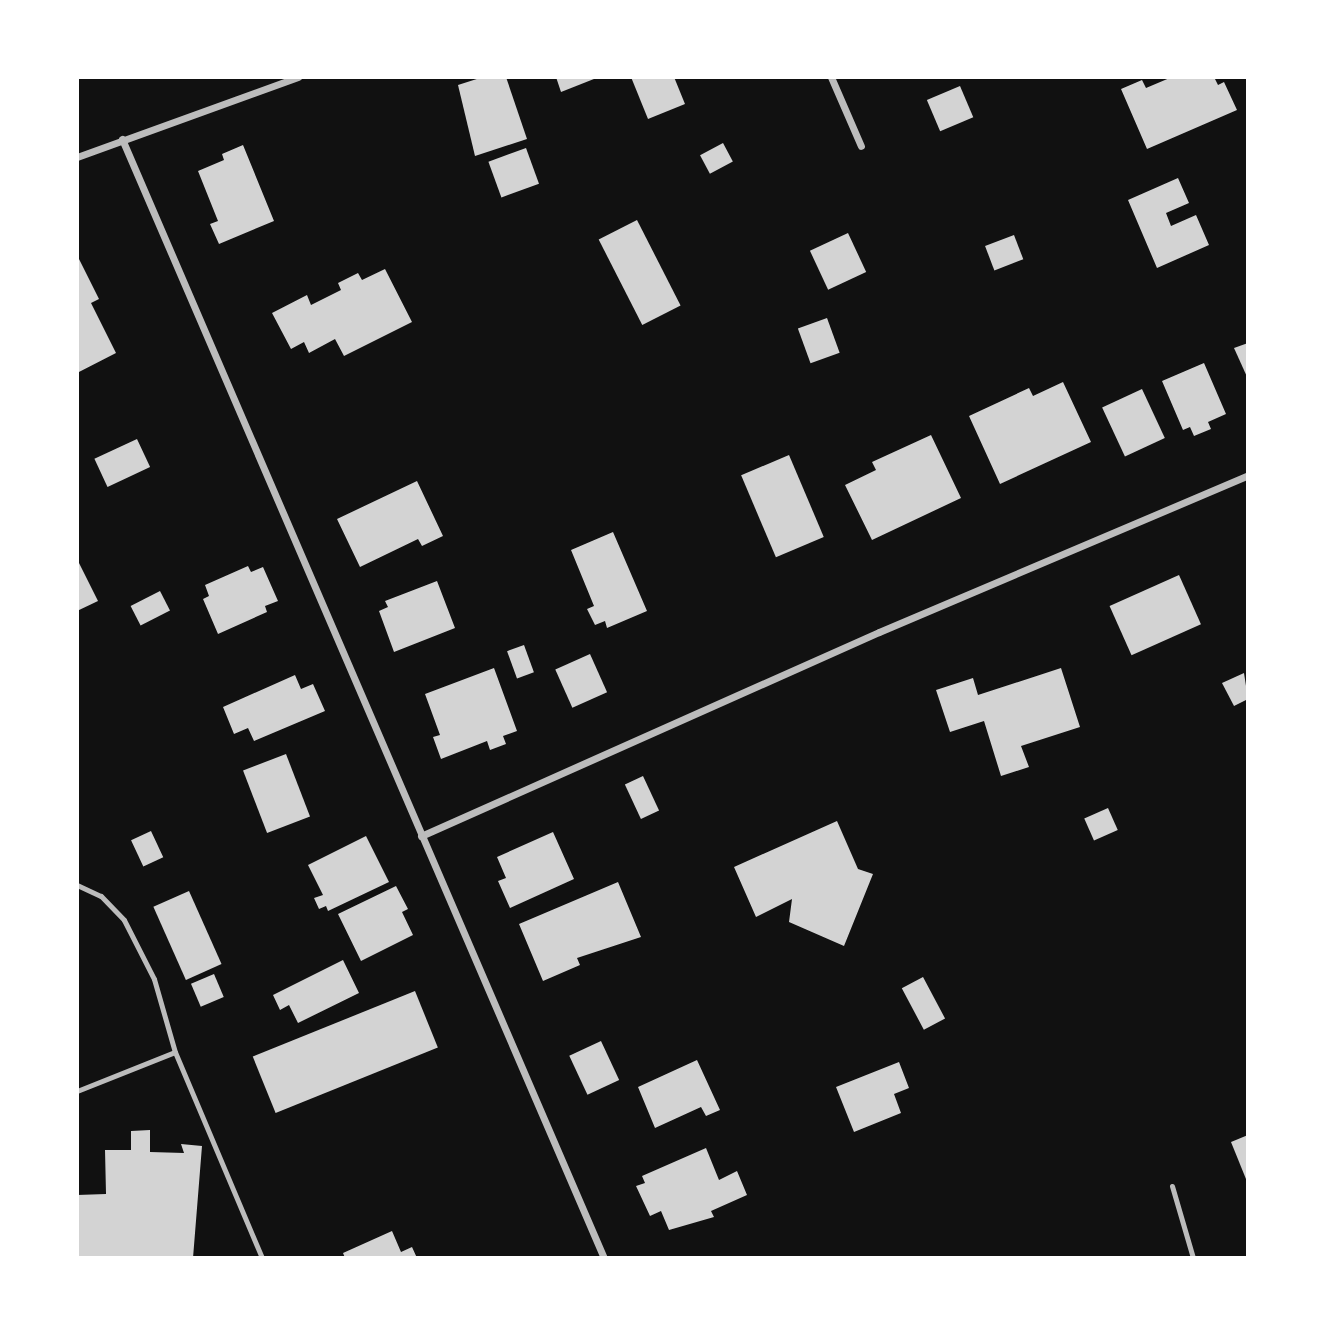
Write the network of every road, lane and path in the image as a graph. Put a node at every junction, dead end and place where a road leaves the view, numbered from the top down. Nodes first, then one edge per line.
1 (299, 77) edge
2 (831, 77) edge
3 (122, 139) junction
4 (861, 146) dead end
5 (77, 157) edge
6 (1248, 475) edge
7 (421, 836) junction
8 (77, 885) edge
9 (175, 1052) junction
10 (77, 1091) edge
11 (1172, 1186) dead end
12 (261, 1258) edge
13 (604, 1258) edge
14 (1193, 1258) edge

1 - 3 street
2 - 4 street
3 - 5 street
3 - 7 street
6 - 7 street
7 - 13 street
8 - 9 lane
9 - 10 lane
9 - 12 lane
11 - 14 lane

